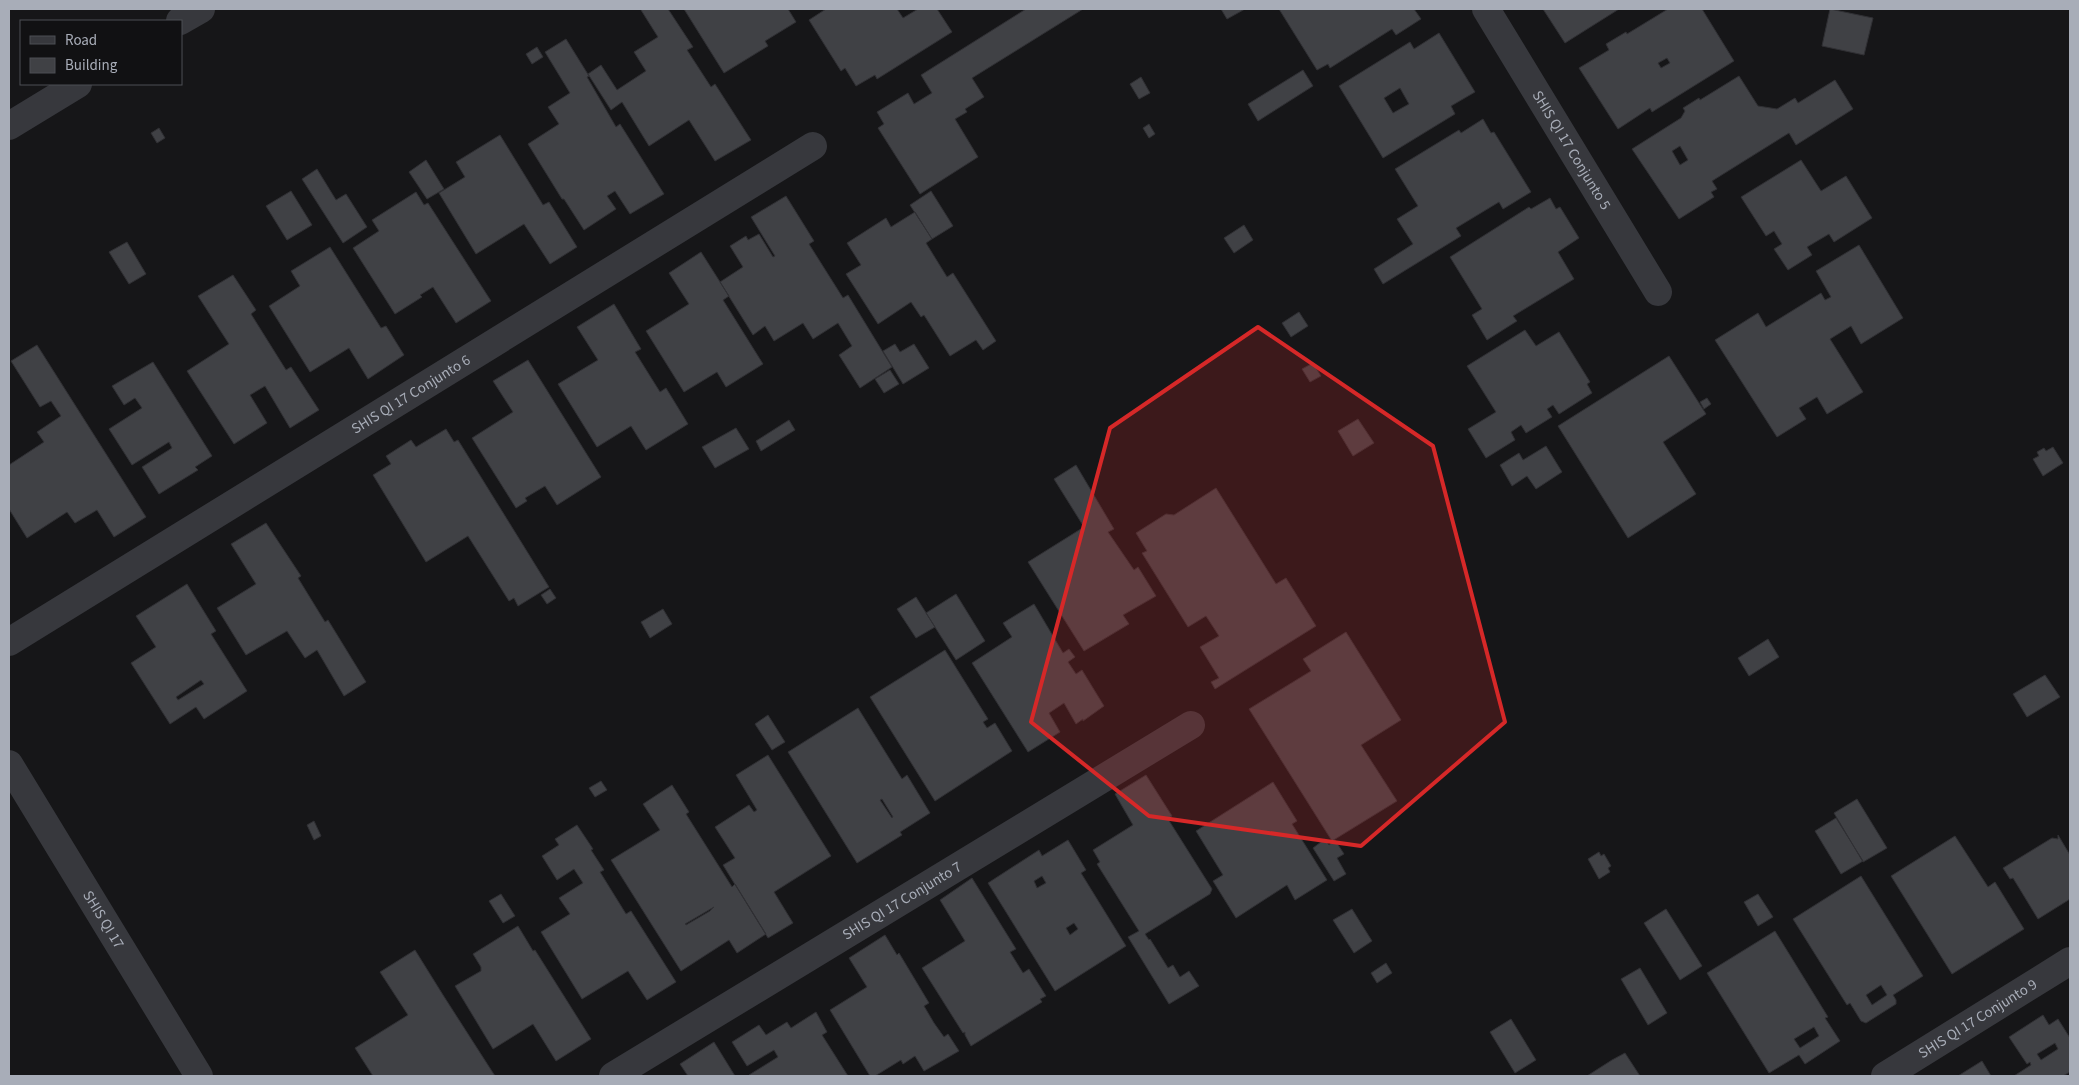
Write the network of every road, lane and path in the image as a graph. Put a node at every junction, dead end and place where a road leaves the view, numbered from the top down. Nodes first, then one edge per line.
1 (200, 9) edge
2 (1486, 9) edge
3 (182, 20) edge
4 (76, 85) edge
5 (9, 126) edge
6 (813, 146) dead end
7 (1658, 292) dead end
8 (9, 642) edge
9 (1191, 725) dead end
10 (9, 764) edge
11 (2070, 961) edge
12 (199, 1076) edge
13 (613, 1076) edge
14 (1885, 1076) edge

1 - 3 street
2 - 7 street, SHIS QI 17 Conjunto 5
4 - 5 street
6 - 8 street, SHIS QI 17 Conjunto 6
9 - 13 street, SHIS QI 17 Conjunto 7
10 - 12 street, SHIS QI 17
11 - 14 street, SHIS QI 17 Conjunto 9

